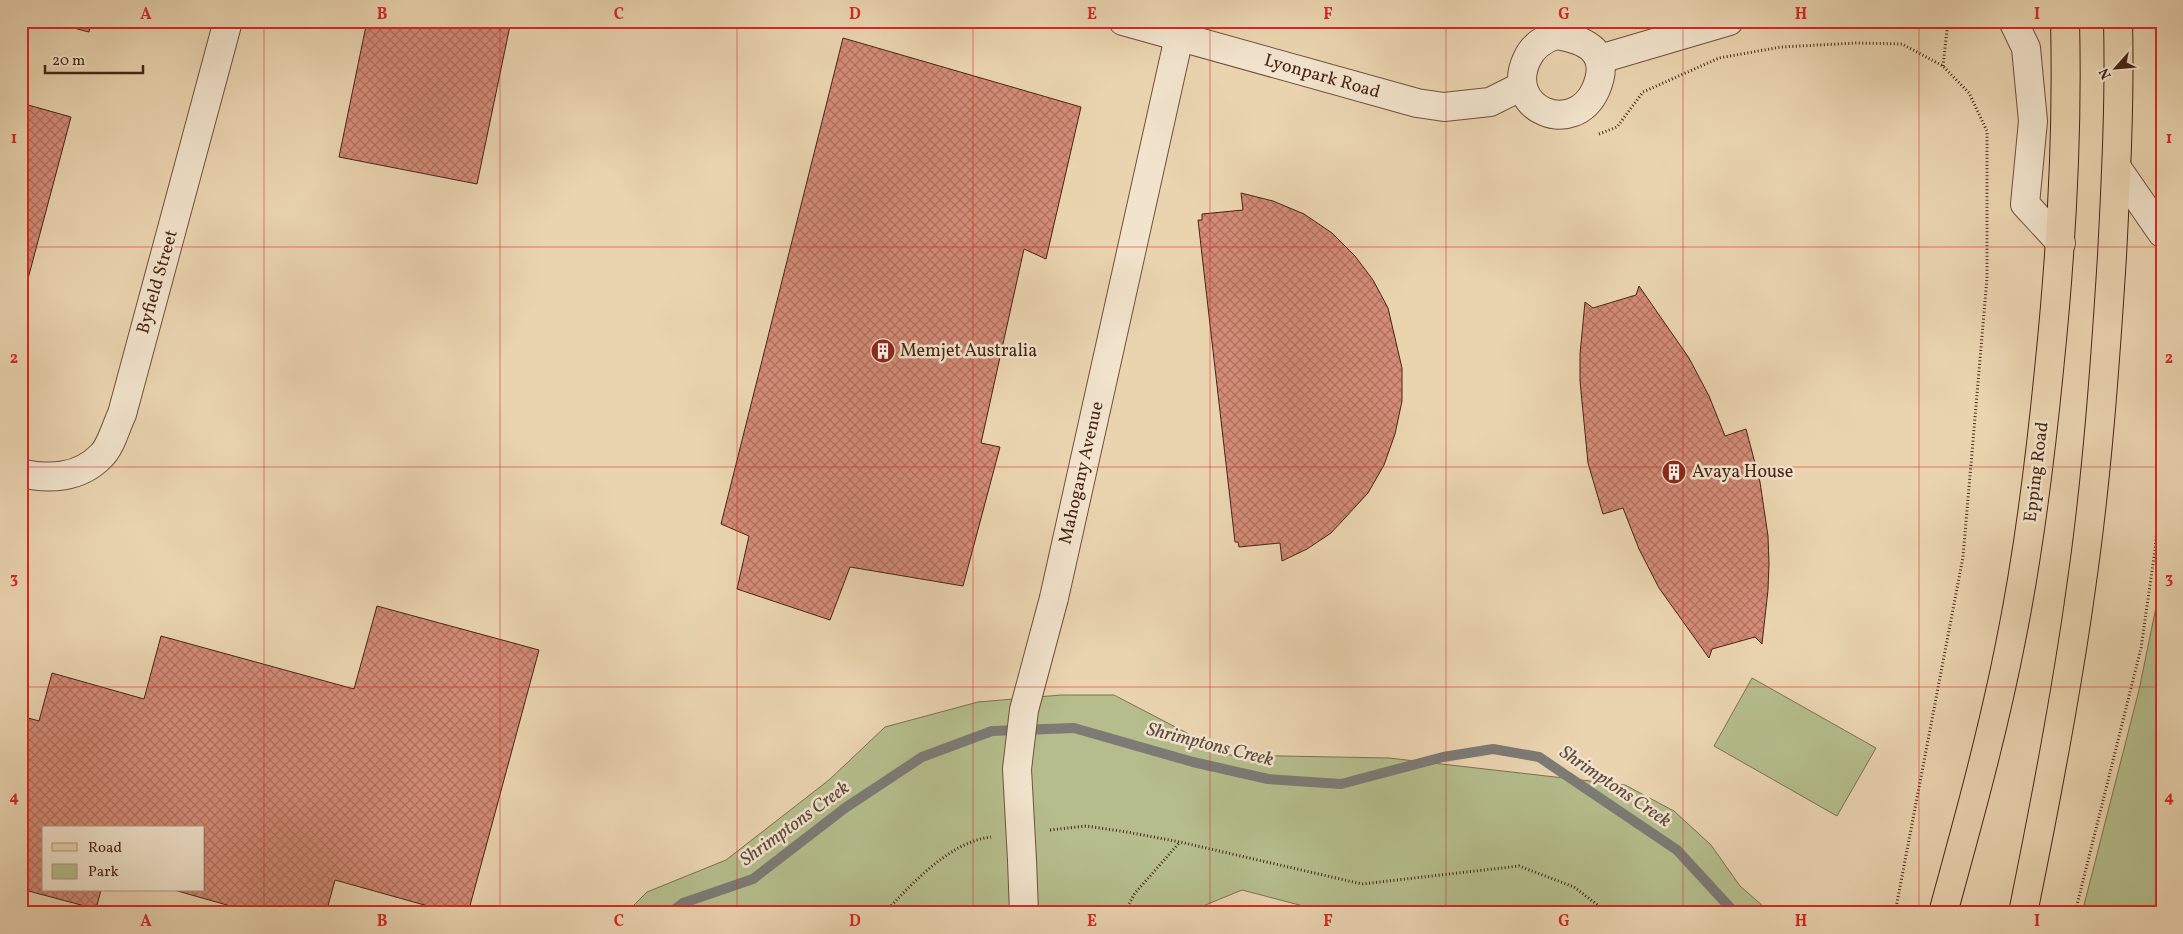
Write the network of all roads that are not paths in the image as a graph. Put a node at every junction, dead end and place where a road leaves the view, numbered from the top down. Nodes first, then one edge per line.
1 (228, 21) edge
2 (1123, 21) edge
3 (1729, 21) edge
4 (2013, 21) edge
5 (2065, 21) edge
6 (2118, 21) edge
7 (1544, 29) edge
8 (1179, 37) junction
9 (1600, 59) junction
10 (1522, 86) junction
11 (2117, 168) junction
12 (2162, 233) edge
13 (2061, 244) junction
14 (21, 473) edge
15 (1943, 912) edge
16 (1024, 913) edge
17 (2023, 913) edge

1 - 14 street, Byfield Street
2 - 8 street, Lyonpark Road
3 - 9 street
4 - 13 street
5 - 13 main road, Epping Road
6 - 11 main road
7 - 9 street
7 - 10 street
8 - 10 street, Lyonpark Road
8 - 16 street, Mahogany Avenue, bridge
9 - 10 street
11 - 12 street
11 - 17 main road
13 - 15 main road, Epping Road

